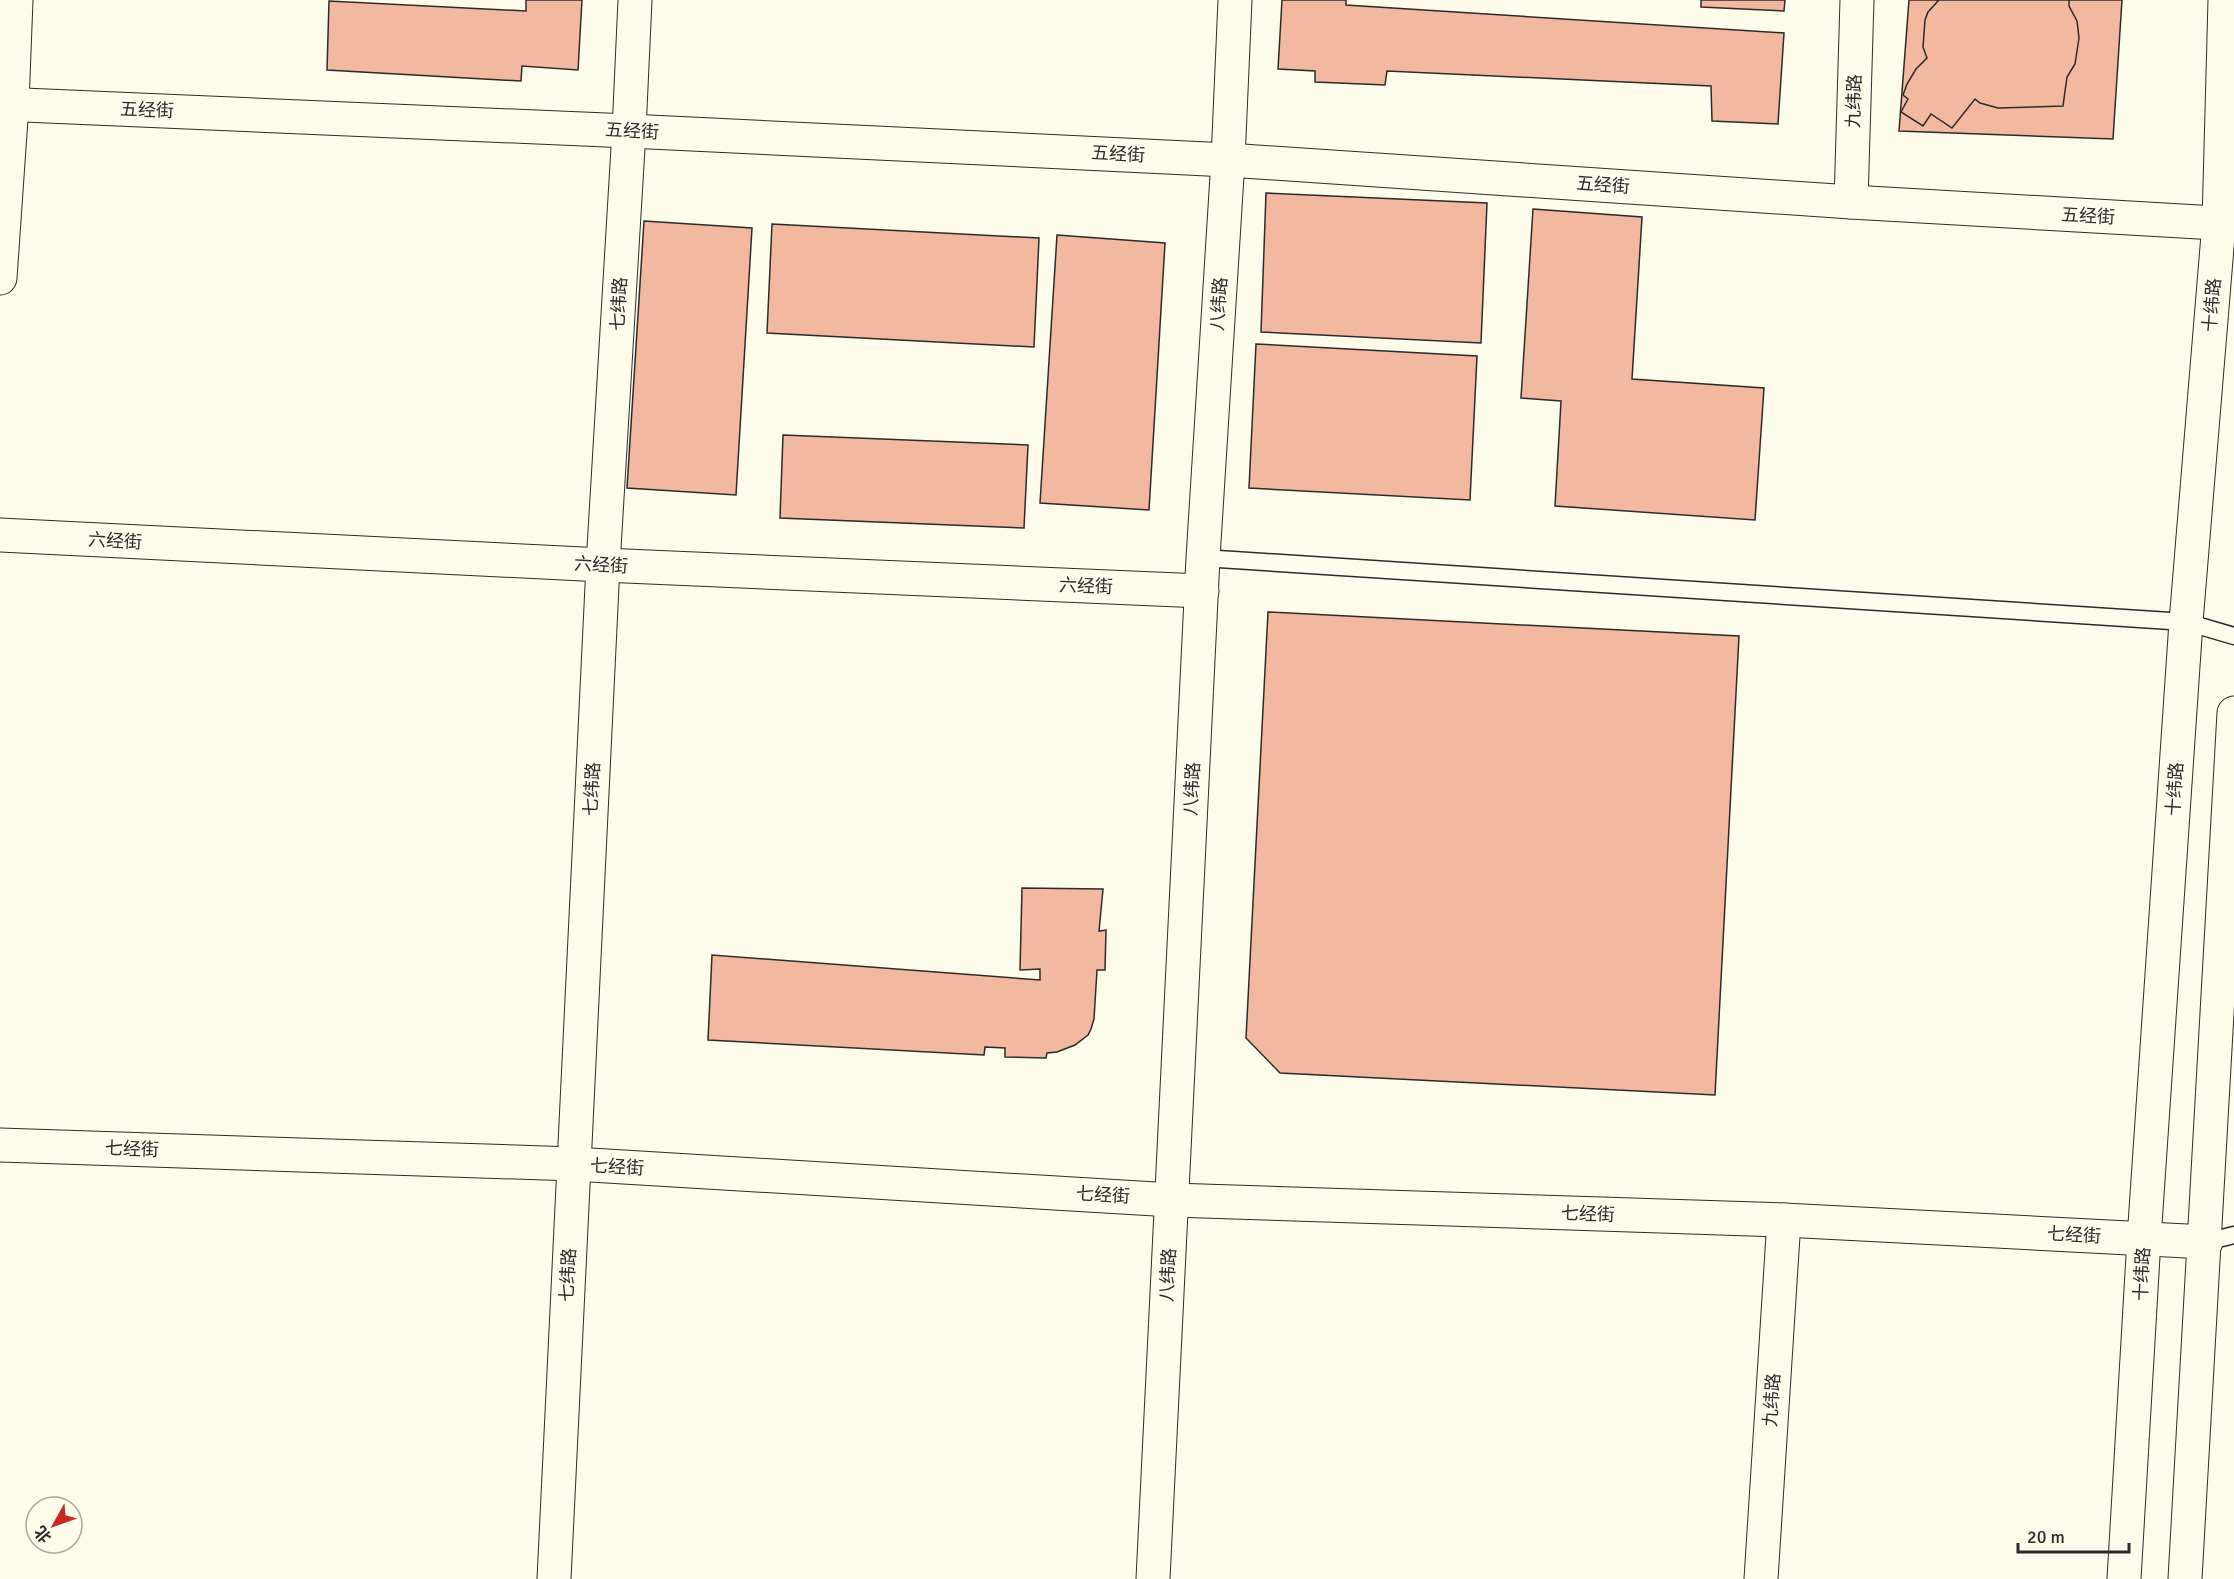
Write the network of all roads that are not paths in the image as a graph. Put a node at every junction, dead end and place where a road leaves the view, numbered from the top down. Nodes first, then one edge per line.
1 (16, 0) edge
2 (635, 0) edge
3 (1235, 0) edge
4 (1857, 0) edge
5 (2225, 0) edge
6 (6, 104) edge
7 (629, 131) junction
8 (1228, 160) junction
9 (1851, 202) junction
10 (2226, 224) edge
11 (0, 278) edge
12 (0, 535) edge
13 (1203, 558) junction
14 (603, 565) junction
15 (1202, 591) junction
16 (2186, 622) junction
17 (2234, 636) edge
18 (2234, 713) edge
19 (2232, 771) edge
20 (0, 1145) edge
21 (574, 1164) junction
22 (1172, 1200) junction
23 (1784, 1220) junction
24 (2144, 1239) junction
25 (2224, 1241) edge
26 (554, 1579) edge
27 (1153, 1579) edge
28 (1761, 1579) edge
29 (2124, 1579) edge
30 (2185, 1579) edge

1 - 6 street
2 - 7 street, 七纬路
3 - 8 street, 八纬路
4 - 9 street, 九纬路
5 - 10 street, 十纬路
6 - 7 street, 五经街
6 - 11 street
7 - 8 street, 五经街
7 - 14 street, 七纬路
8 - 9 street, 五经街
8 - 13 street, 八纬路
9 - 10 street, 五经街
10 - 16 street, 十纬路
12 - 14 street, 六经街
13 - 15 street, 八纬路
13 - 16 lane
14 - 15 street, 六经街
14 - 21 street, 七纬路
15 - 22 street, 八纬路
16 - 17 lane
16 - 24 street, 十纬路
18 - 19 street
19 - 25 street
20 - 21 street, 七经街
21 - 22 street, 七经街
21 - 26 street, 七纬路
22 - 23 street, 七经街
22 - 27 street, 八纬路
23 - 24 street, 七经街
23 - 28 street, 九纬路
24 - 25 street, 七经街
24 - 29 street, 十纬路
25 - 30 street

